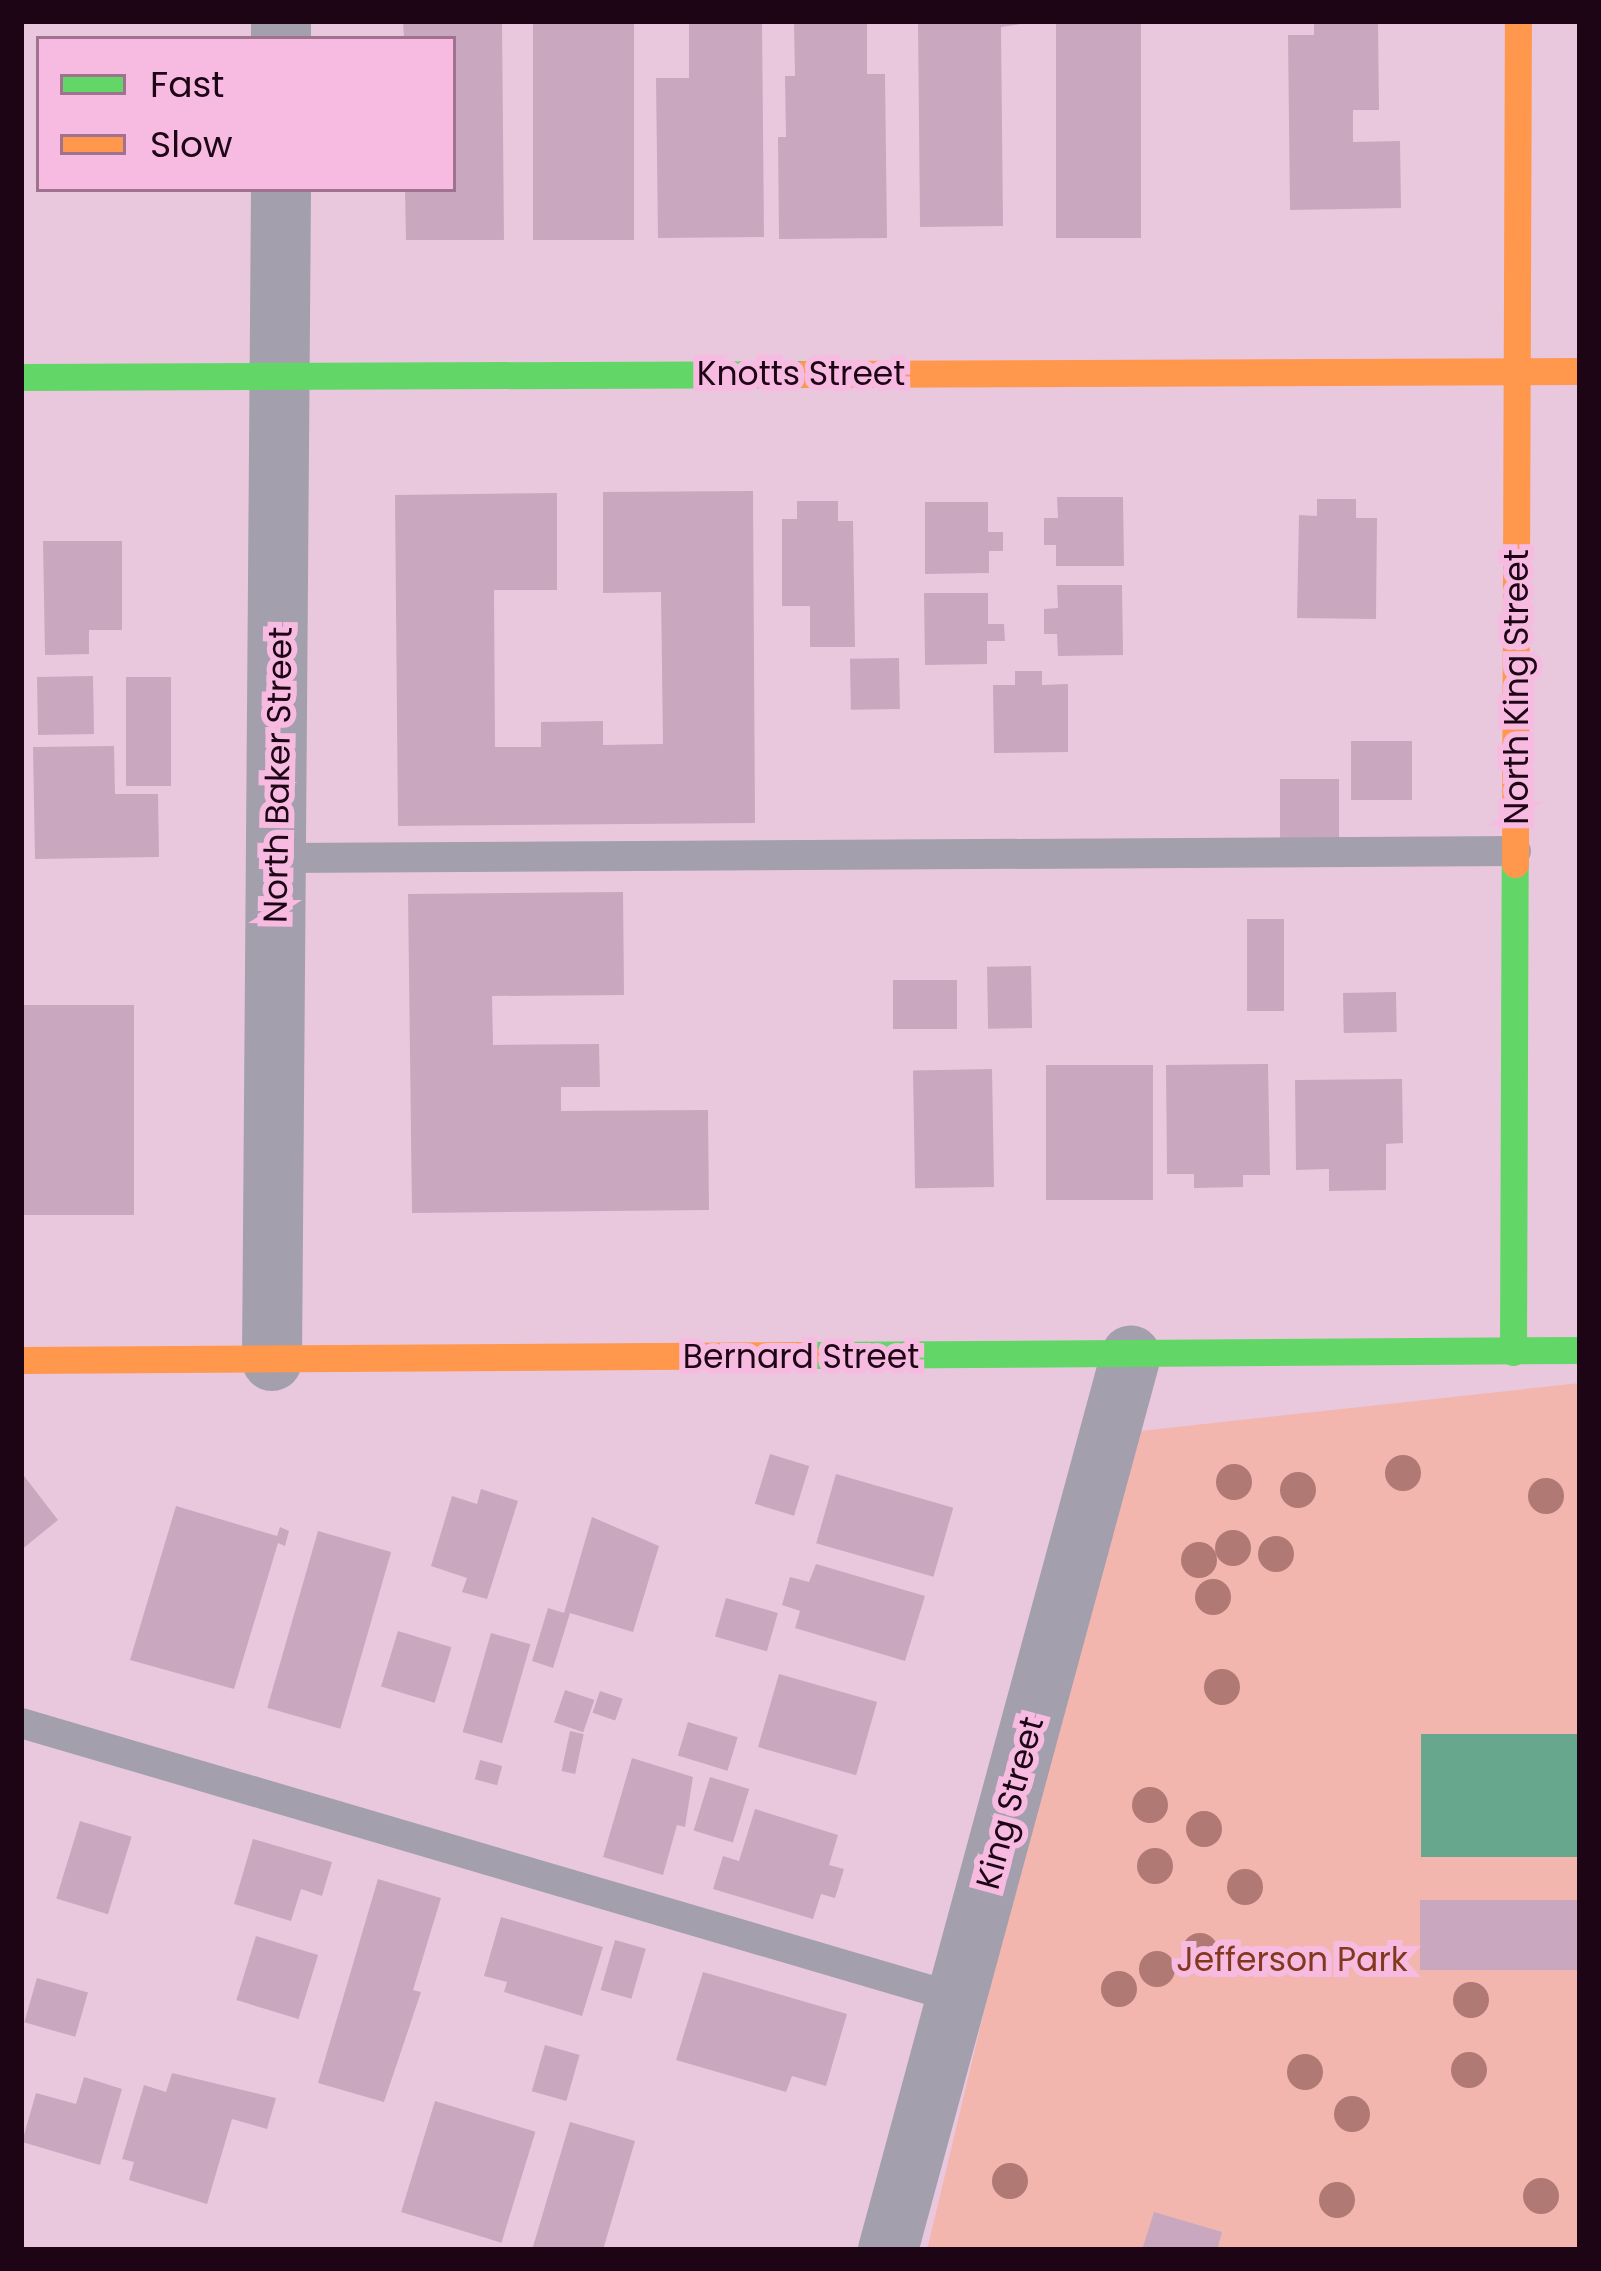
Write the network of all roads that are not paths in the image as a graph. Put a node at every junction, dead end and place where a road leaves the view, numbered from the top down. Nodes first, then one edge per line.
1 (1518, 21) edge
2 (281, 192) edge
3 (1520, 371) junction
4 (1580, 371) edge
5 (282, 376) junction
6 (21, 377) edge
7 (1516, 851) junction
8 (278, 858) junction
9 (1580, 1351) edge
10 (1513, 1352) junction
11 (1131, 1355) junction
12 (21, 1360) edge
13 (272, 1361) junction
14 (21, 1723) edge
15 (957, 1998) junction
16 (888, 2250) edge

1 - 3 street, North King Street
2 - 5 street, North Baker Street
3 - 4 street, Knotts Street
3 - 5 street, Knotts Street
3 - 7 street, North King Street
5 - 6 street, Knotts Street
5 - 8 street, North Baker Street
7 - 8 lane
7 - 10 street, North King Street
8 - 13 street, North Baker Street
9 - 10 street, Bernard Street
10 - 11 street, Bernard Street
11 - 13 street, Bernard Street
11 - 15 street, King Street
12 - 13 street, Bernard Street
14 - 15 lane
15 - 16 street, King Street

